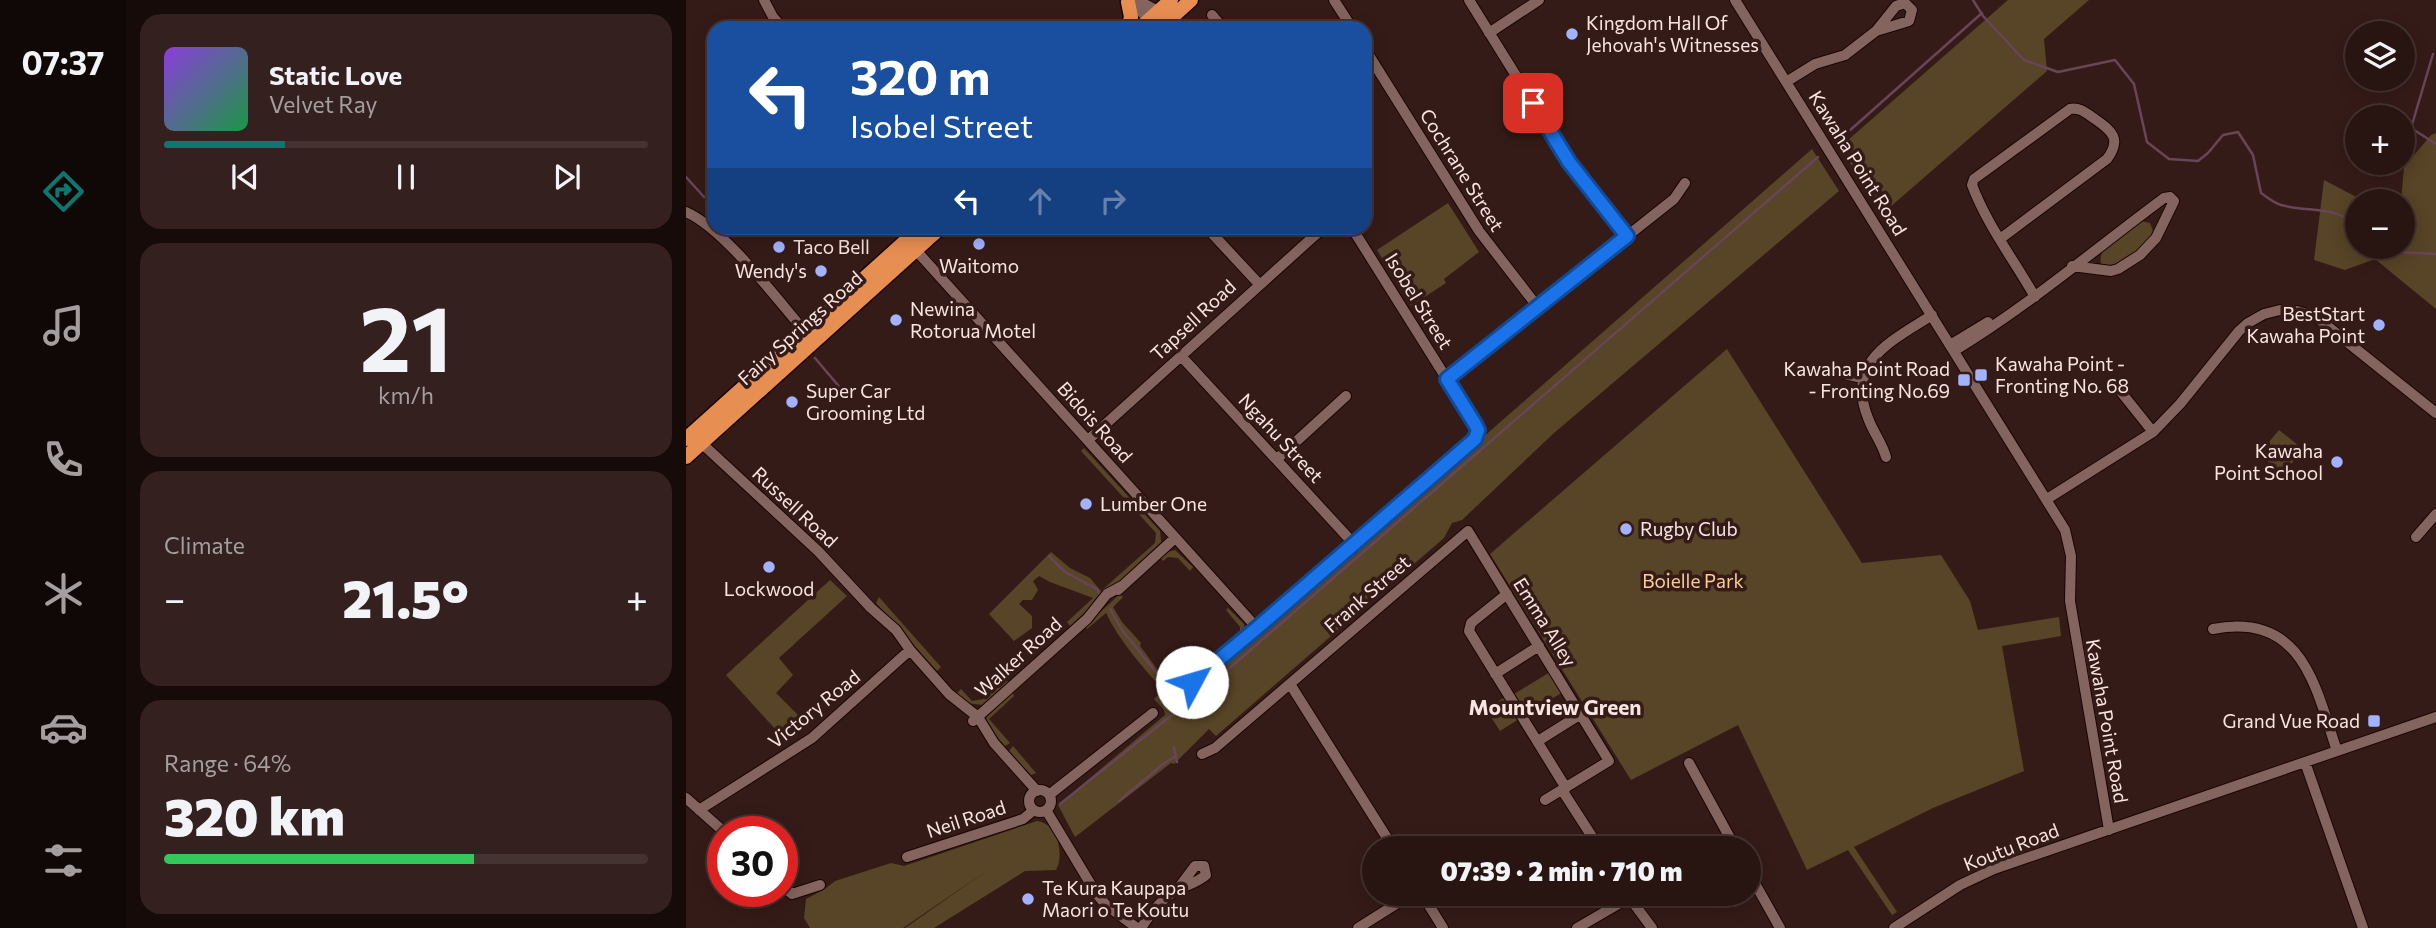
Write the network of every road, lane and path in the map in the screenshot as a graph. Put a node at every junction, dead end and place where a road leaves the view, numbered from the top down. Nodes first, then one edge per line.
1 (764, 0) edge
2 (1171, 0) edge
3 (1182, 0) edge
4 (1191, 0) edge
5 (1334, 0) edge
6 (1469, 0) edge
7 (1539, 0) edge
8 (1735, 0) edge
9 (1130, 1) edge
10 (1212, 15) dead end
11 (1154, 19) edge
12 (777, 21) edge
13 (1130, 21) edge
14 (1217, 21) edge
15 (1348, 21) edge
16 (1877, 31) dead end
17 (1489, 33) junction
18 (1372, 60) edge
19 (1786, 82) junction
20 (1685, 183) dead end
21 (686, 212) edge
22 (707, 224) edge
23 (718, 235) edge
24 (916, 235) edge
25 (928, 235) edge
26 (1214, 235) edge
27 (1315, 235) edge
28 (1356, 235) edge
29 (1627, 236) junction
30 (2000, 239) junction
31 (911, 245) junction
32 (2072, 266) junction
33 (1259, 284) junction
34 (2035, 297) junction
35 (1537, 306) junction
36 (1932, 315) junction
37 (809, 336) junction
38 (1952, 348) junction
39 (1181, 356) junction
40 (1831, 371) dead end
41 (1862, 378) junction
42 (1447, 379) junction
43 (2113, 383) dead end
44 (1346, 396) dead end
45 (2436, 413) edge
46 (2153, 432) junction
47 (693, 438) edge
48 (1088, 440) junction
49 (686, 457) edge
50 (1886, 457) dead end
51 (1278, 459) junction
52 (2047, 499) junction
53 (2436, 514) edge
54 (1468, 531) joint
55 (2416, 537) dead end
56 (1175, 538) junction
57 (1354, 544) junction
58 (1507, 594) junction
59 (1257, 628) junction
60 (2213, 629) dead end
61 (1539, 646) junction
62 (910, 650) junction
63 (1495, 674) junction
64 (1192, 682) dead end
65 (1290, 684) junction
66 (1153, 712) dead end
67 (1581, 713) junction
68 (2436, 717) edge
69 (975, 719) junction
70 (1538, 741) junction
71 (2337, 751) junction
72 (1202, 754) dead end
73 (2305, 762) junction
74 (1689, 763) dead end
75 (1564, 789) junction
76 (1037, 791) junction
77 (1049, 795) junction
78 (686, 798) edge
79 (1545, 800) dead end
80 (699, 810) junction
81 (1034, 810) junction
82 (1046, 810) junction
83 (707, 817) edge
84 (2109, 830) junction
85 (1386, 836) edge
86 (1592, 836) edge
87 (1729, 836) edge
88 (907, 857) dead end
89 (820, 885) dead end
90 (1177, 890) dead end
91 (798, 892) edge
92 (1761, 894) edge
93 (1393, 906) edge
94 (1429, 906) edge
95 (1612, 906) edge
96 (1636, 906) edge
97 (1114, 911) junction
98 (1131, 928) edge
99 (1139, 928) edge
100 (1358, 928) edge
101 (1443, 928) edge
102 (1577, 928) edge
103 (1652, 928) edge
104 (1780, 928) edge
105 (1894, 928) edge
106 (2362, 928) edge

1 - 12 street
2 - 11 highway
3 - 11 highway
4 - 11 highway
5 - 15 street
6 - 17 street
7 - 17 street
8 - 19 street, Kawaha Point Road
9 - 11 street
9 - 13 highway
10 - 14 street
16 - 19 street
17 - 29 street
18 - 35 street, Cochrane Street
19 - 36 street, Kawaha Point Road
20 - 29 street
21 - 22 street
23 - 37 street
24 - 31 highway, Fairy Springs Road
25 - 31 highway, Fairy Springs Road
26 - 33 street
27 - 33 street, Tapsell Road
28 - 42 street, Isobel Street
29 - 35 street
30 - 30 street
30 - 34 street
31 - 37 highway, Fairy Springs Road
31 - 48 street, Bidois Road
32 - 32 street
32 - 34 street
33 - 39 street, Tapsell Road
34 - 38 street
35 - 42 street
36 - 38 street, Kawaha Point Road
36 - 41 street
37 - 47 highway, Fairy Springs Road
38 - 52 street, Kawaha Point Road
39 - 48 street, Tapsell Road
39 - 51 street, Ngahu Street
40 - 41 street
41 - 50 street
42 - 57 street, Isobel Street
43 - 46 street
44 - 51 street
45 - 46 street
46 - 52 street
47 - 49 highway, Fairy Springs Road
47 - 62 street, Russell Road
48 - 56 street, Bidois Road
51 - 57 street, Ngahu Street
52 - 84 street, Kawaha Point Road
53 - 55 street
54 - 58 street, Emma Alley
54 - 65 street, Frank Street
56 - 59 street, Bidois Road
56 - 69 street, Walker Road
57 - 59 street
58 - 61 street, Emma Alley
58 - 63 street
59 - 64 street
60 - 71 street
61 - 63 street
61 - 67 street, Emma Alley
62 - 69 street, Russell Road
62 - 80 street, Victory Road
63 - 70 street
65 - 72 street, Frank Street
65 - 85 street
66 - 77 street
67 - 70 street
67 - 75 street, Emma Alley
68 - 71 street
69 - 76 street, Russell Road
70 - 75 street
71 - 73 street
73 - 84 street, Kawaha Point Road
73 - 106 street
74 - 87 street
75 - 79 street
75 - 86 street
76 - 77 street
76 - 81 street
77 - 82 street
78 - 80 street
80 - 83 street
81 - 82 street
81 - 88 street, Neil Road
82 - 97 street
84 - 105 street, Koutu Road
89 - 91 street
90 - 99 street
92 - 104 street
93 - 100 street
94 - 101 street
95 - 102 street
96 - 103 street
97 - 98 street
97 - 99 street

